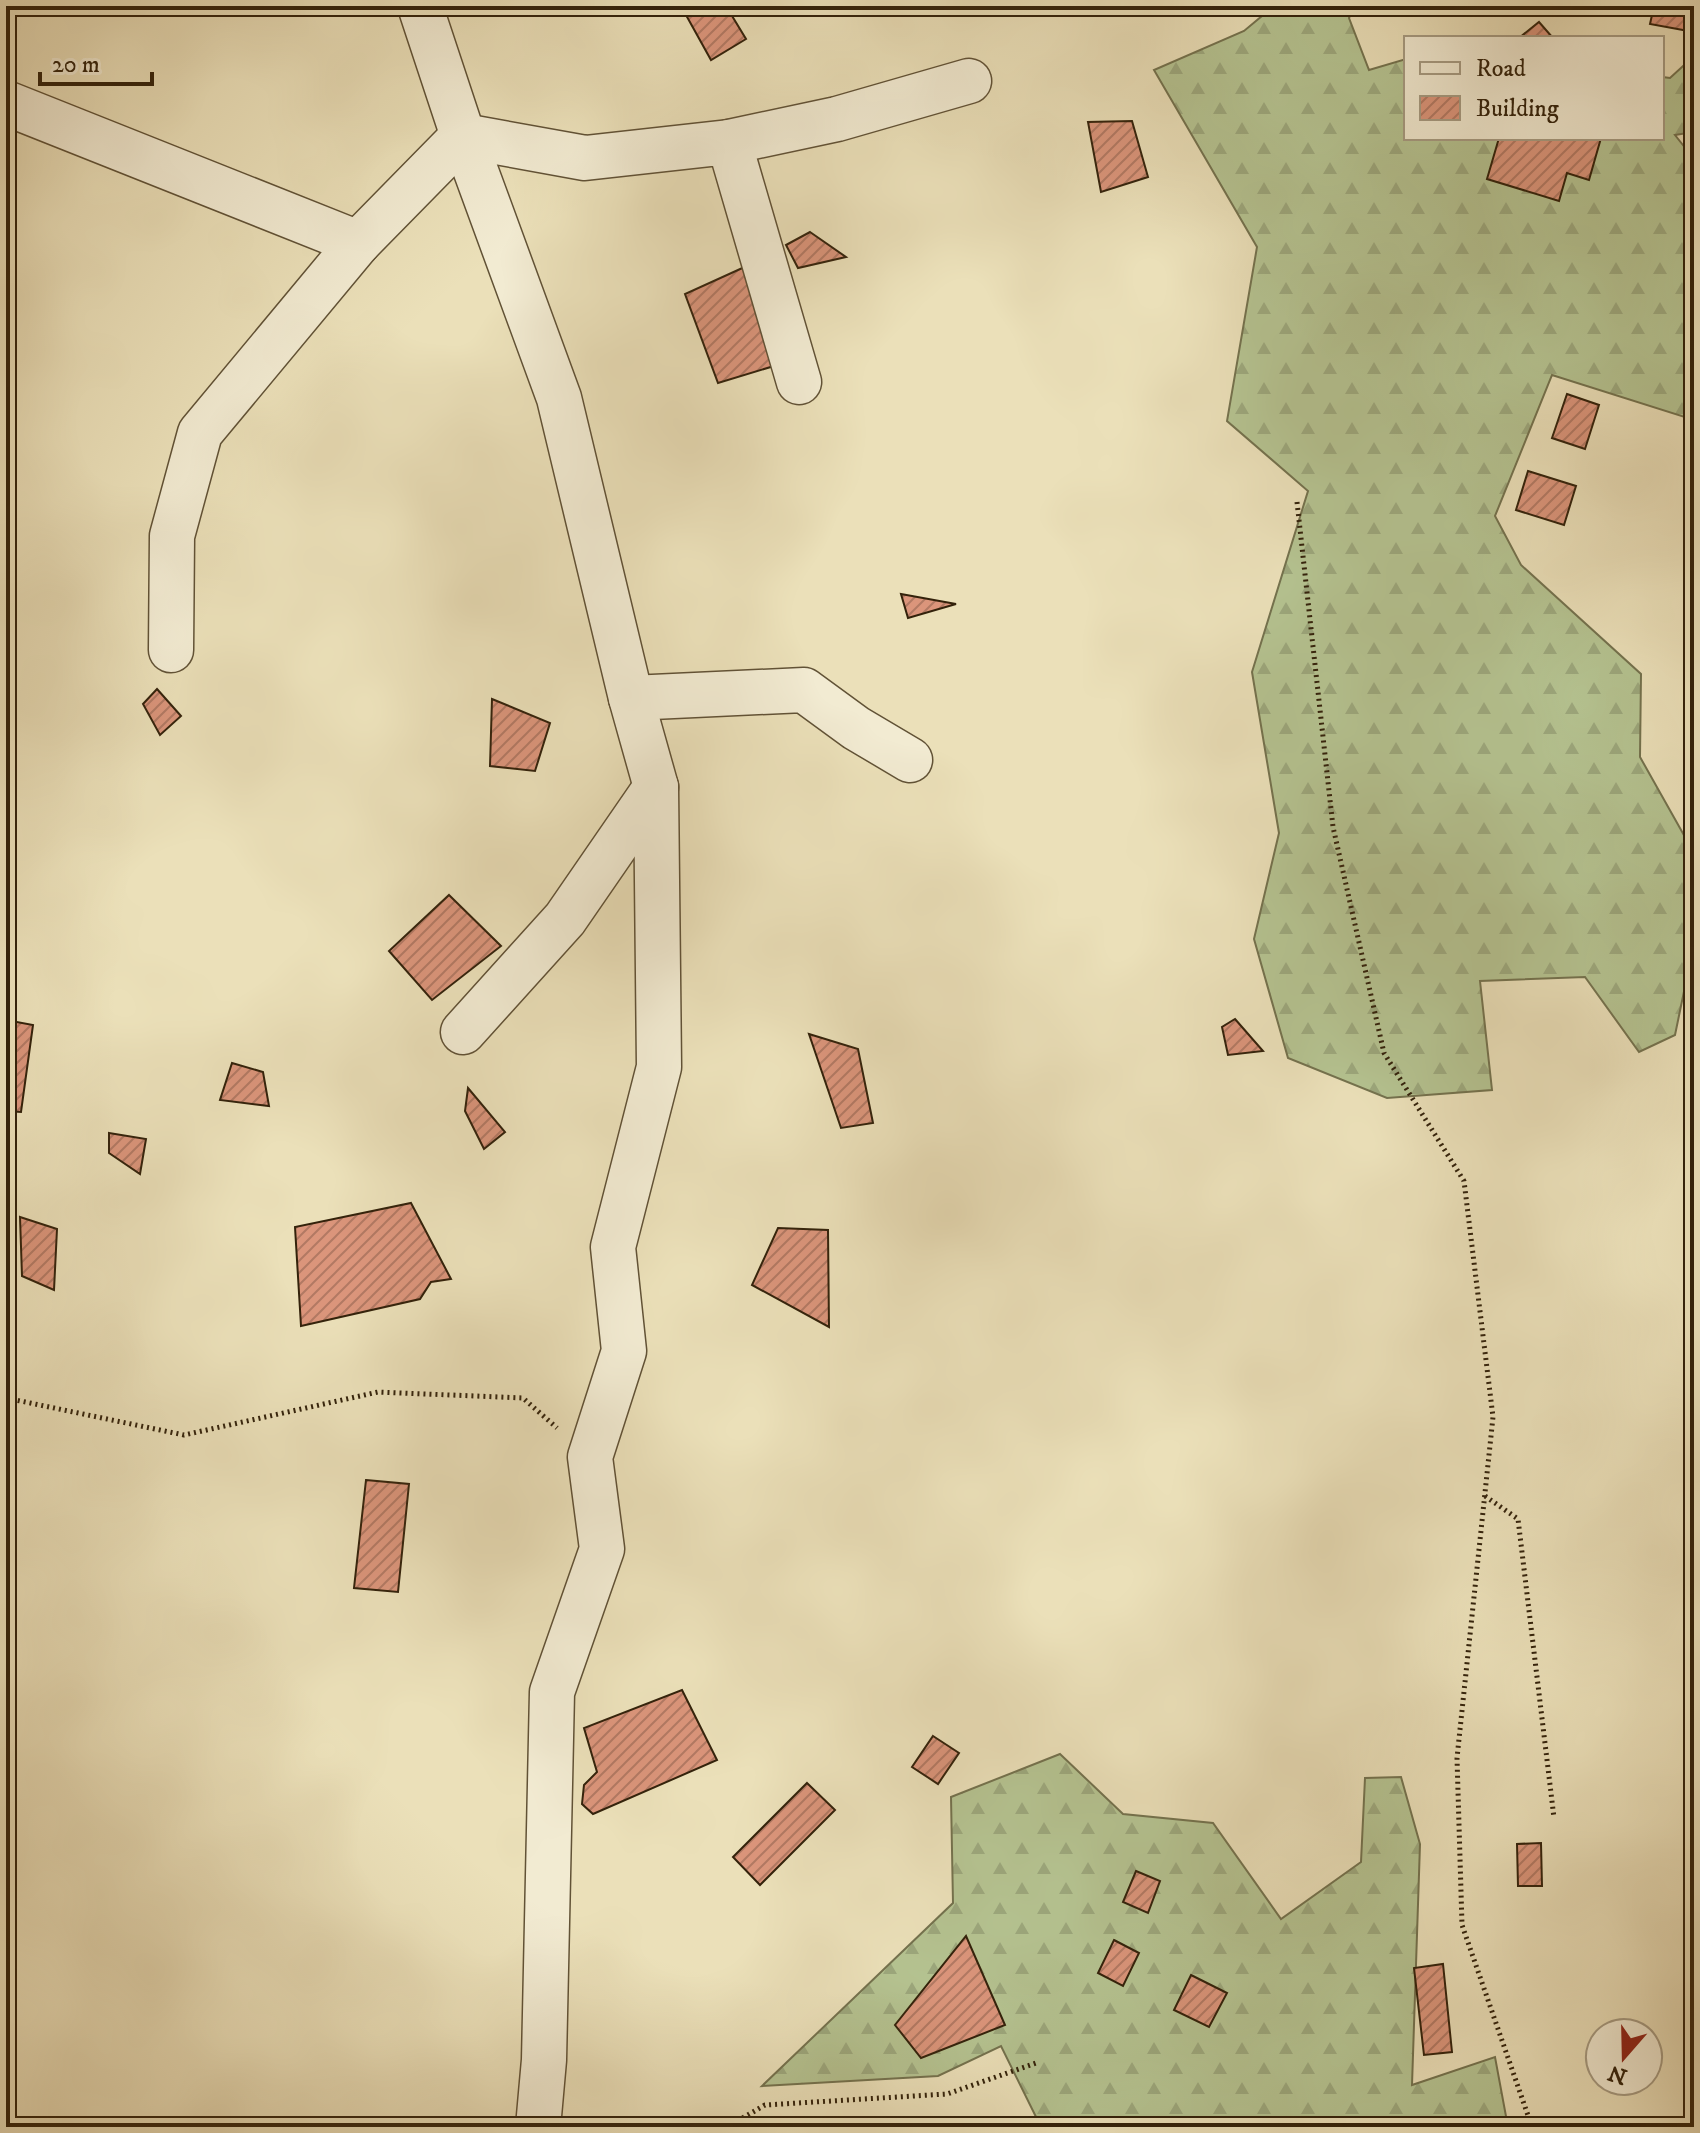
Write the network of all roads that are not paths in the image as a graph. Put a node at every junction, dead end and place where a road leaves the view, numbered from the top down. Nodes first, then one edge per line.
1 (420, 6) edge
2 (969, 81) dead end
3 (6, 103) edge
4 (463, 136) junction
5 (729, 142) junction
6 (358, 243) junction
7 (799, 382) dead end
8 (171, 650) dead end
9 (631, 698) junction
10 (910, 760) dead end
11 (656, 787) junction
12 (463, 1032) dead end
13 (538, 2127) edge

1 - 4 street
2 - 5 street
3 - 6 street
4 - 5 street
4 - 6 street
4 - 9 street
5 - 7 street
6 - 8 street
9 - 10 street
9 - 11 street
11 - 12 street
11 - 13 street

